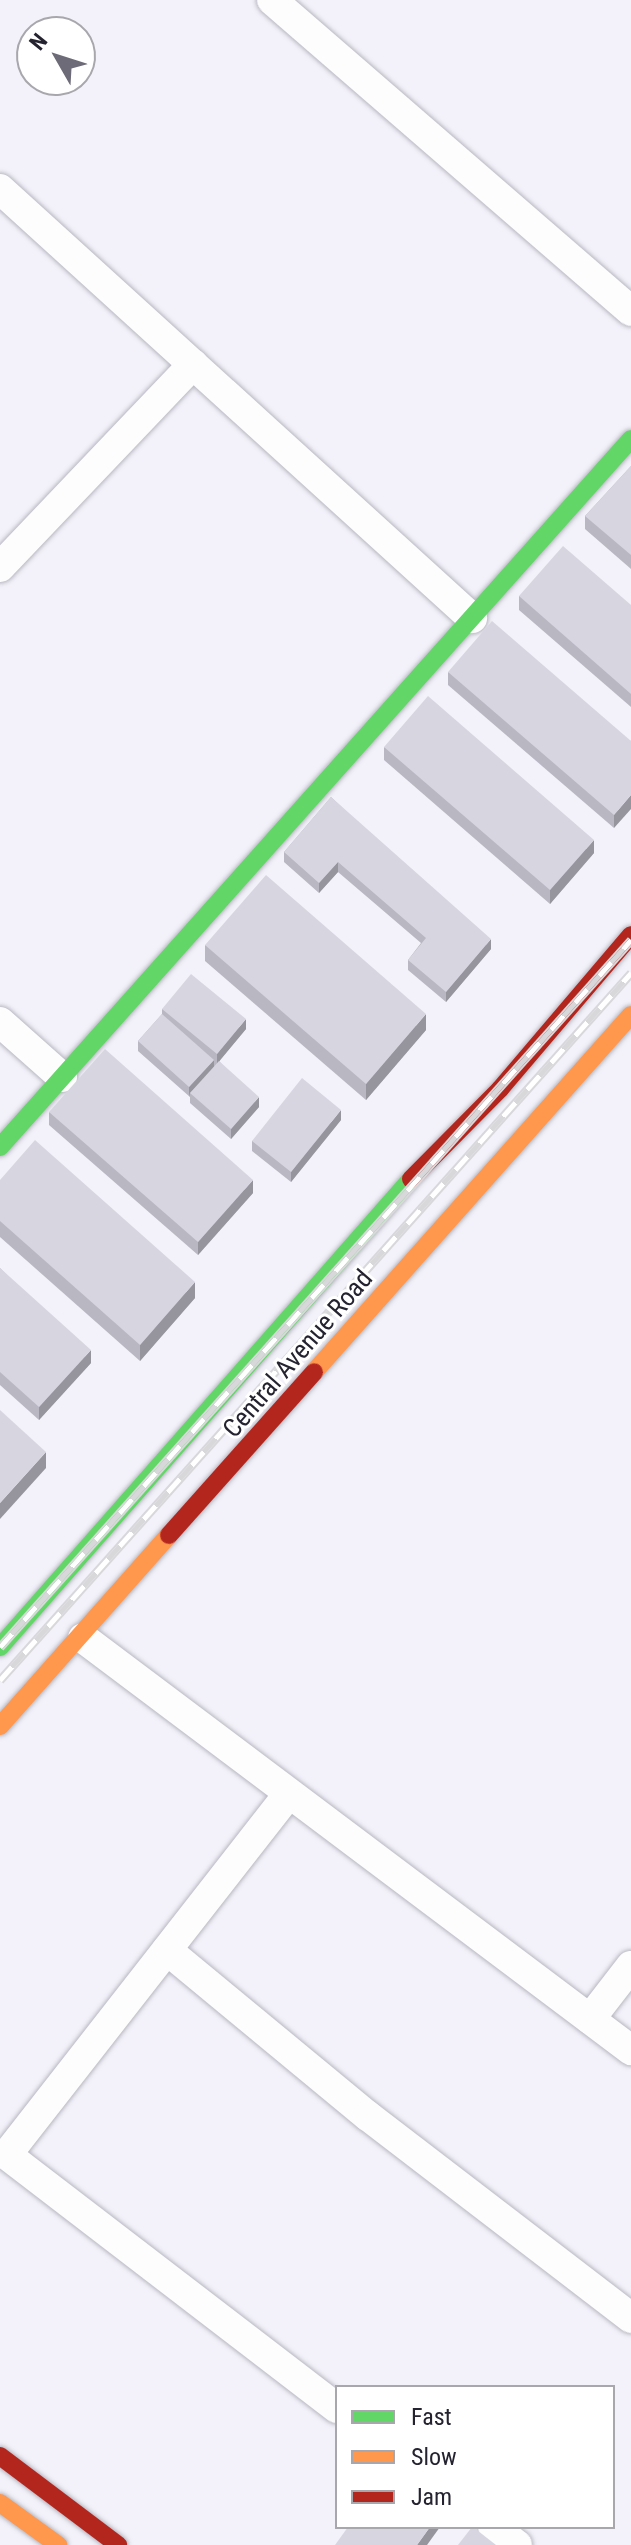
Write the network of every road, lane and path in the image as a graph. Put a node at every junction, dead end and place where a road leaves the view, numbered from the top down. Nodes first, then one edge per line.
1 (272, 0) edge
2 (0, 189) edge
3 (631, 311) edge
4 (193, 364) junction
5 (631, 439) edge
6 (0, 567) edge
7 (472, 618) junction
8 (631, 935) edge
9 (631, 1015) edge
10 (0, 1022) edge
11 (62, 1077) junction
12 (0, 1147) edge
13 (83, 1638) junction
14 (0, 1647) edge
15 (0, 1726) edge
16 (287, 1796) junction
17 (167, 1950) junction
18 (631, 1966) edge
19 (590, 2019) junction
20 (631, 2050) edge
21 (631, 2318) edge
22 (335, 2406) edge
23 (0, 2456) edge
24 (0, 2503) edge
25 (496, 2529) edge
26 (58, 2545) edge
27 (118, 2545) edge
28 (517, 2545) edge

1 - 3 street
2 - 4 street
4 - 6 street
4 - 7 street
5 - 7 main road
7 - 11 main road
8 - 14 main road
9 - 13 main road, Central Avenue Road
10 - 11 street
11 - 12 main road
13 - 15 main road, Central Avenue Road
13 - 16 street
16 - 17 street
16 - 19 street
17 - 21 street
17 - 22 street
18 - 19 street
19 - 20 street
23 - 27 main road
24 - 26 main road
25 - 28 street

